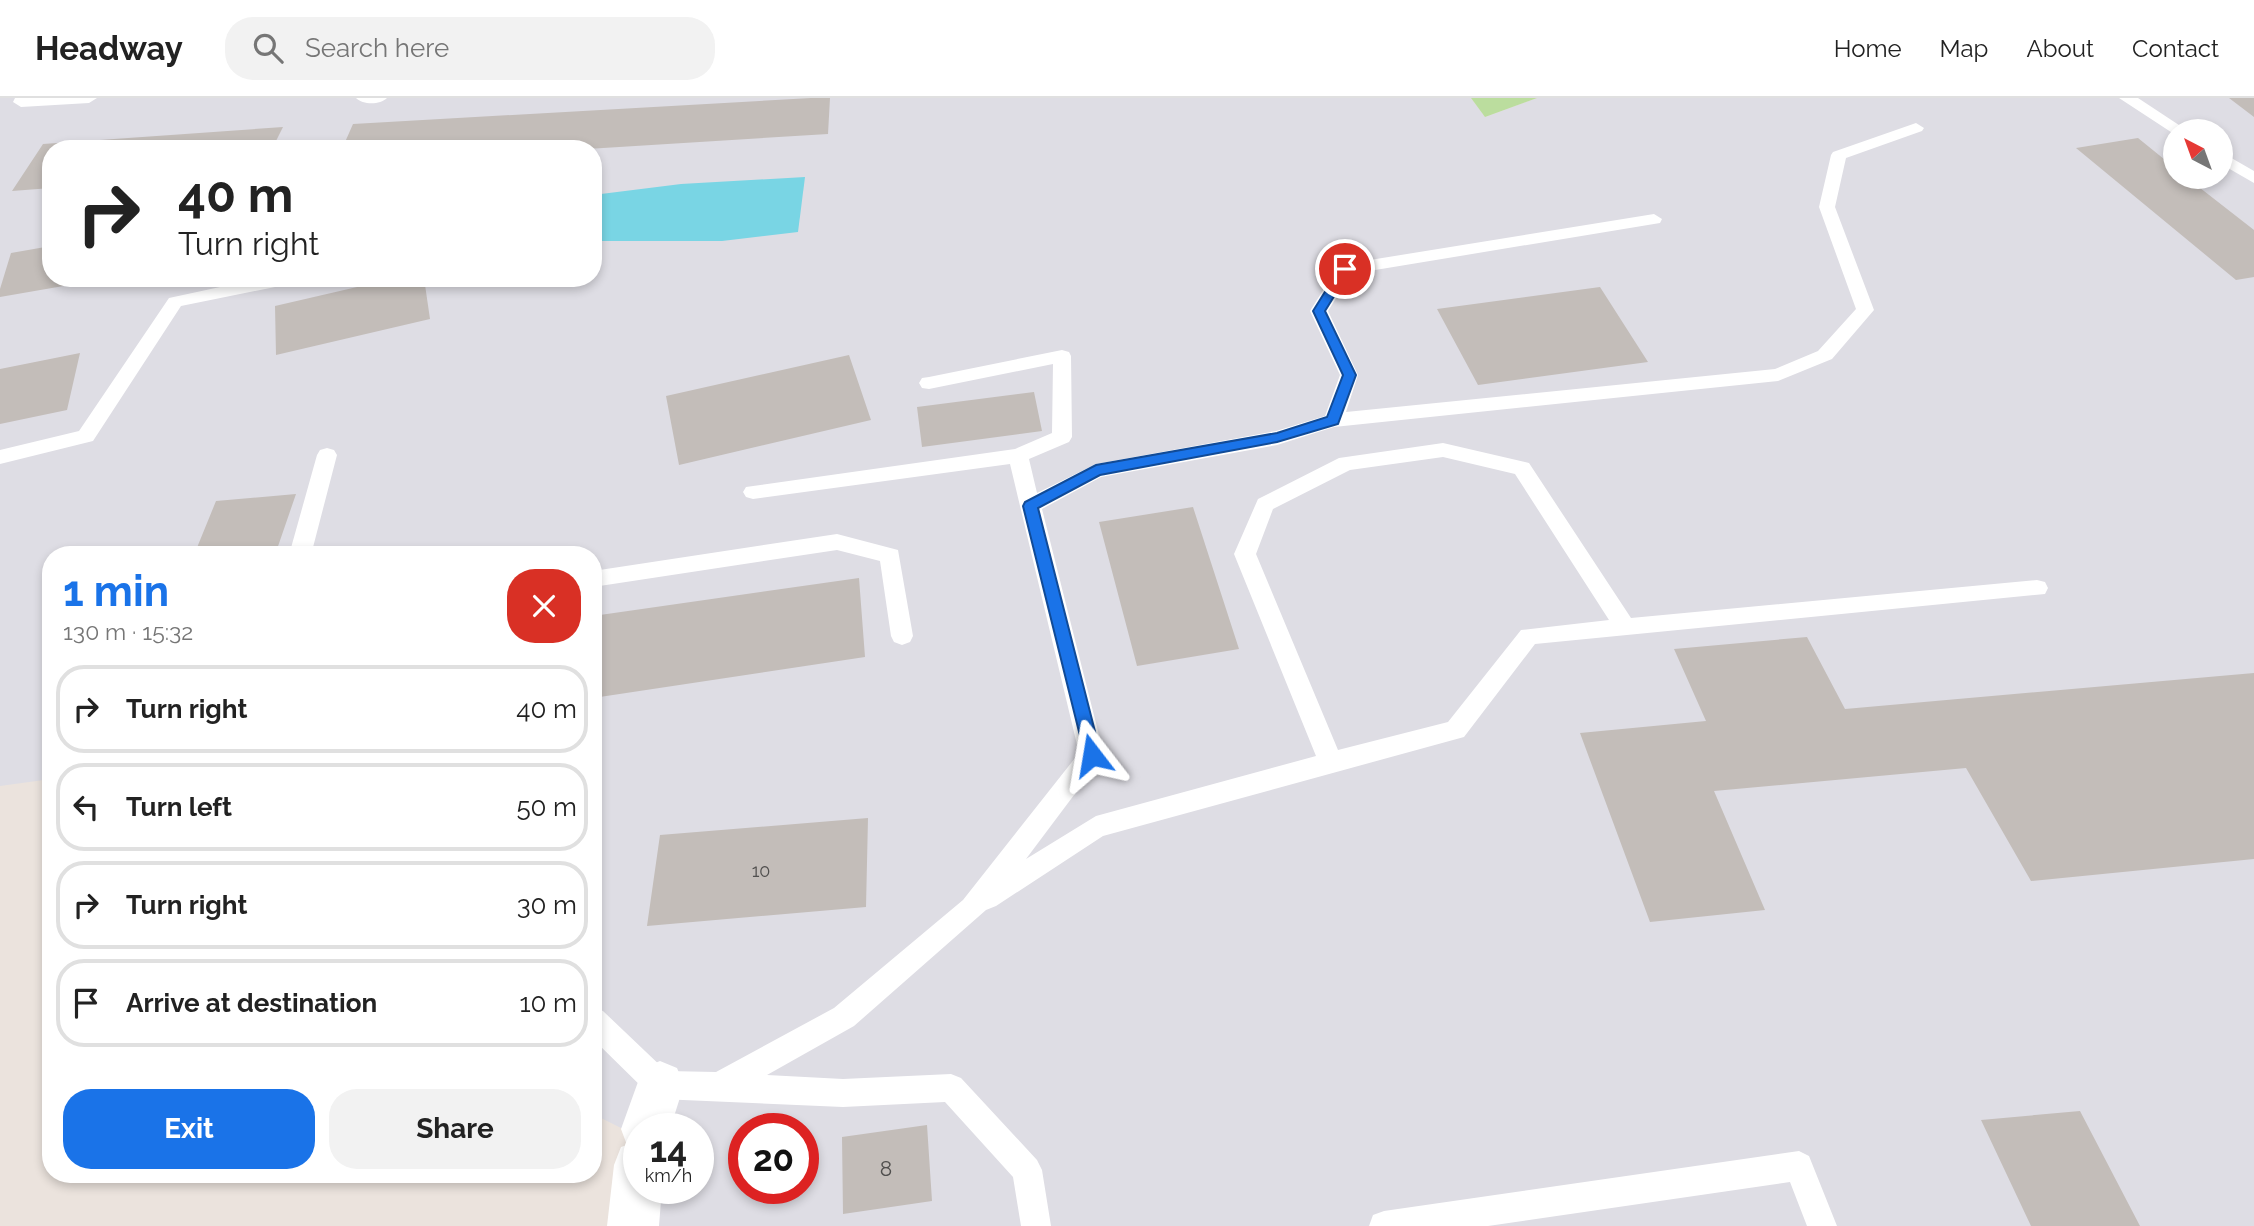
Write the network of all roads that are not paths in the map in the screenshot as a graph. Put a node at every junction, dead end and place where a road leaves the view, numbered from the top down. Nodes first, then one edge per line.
1 (23, 98) edge
2 (89, 98) edge
3 (364, 98) edge
4 (379, 98) edge
5 (2127, 98) edge
6 (2163, 120) edge
7 (1916, 128) dead end
8 (2233, 165) edge
9 (2254, 178) edge
10 (1654, 219) dead end
11 (247, 287) edge
12 (929, 383) dead end
13 (1333, 420) junction
14 (327, 455) dead end
15 (1018, 456) junction
16 (0, 457) edge
17 (752, 492) dead end
18 (1030, 506) junction
19 (302, 546) edge
20 (602, 578) edge
21 (2037, 588) dead end
22 (1624, 625) junction
23 (902, 636) dead end
24 (1331, 762) junction
25 (972, 908) junction
26 (602, 1029) edge
27 (660, 1085) junction
28 (719, 1086) junction
29 (650, 1113) edge
30 (635, 1204) edge
31 (633, 1226) edge
32 (1036, 1226) edge
33 (1384, 1226) edge
34 (1822, 1226) edge

1 - 2 lane
3 - 4 lane
5 - 6 lane
7 - 13 lane
8 - 9 lane
10 - 13 lane
11 - 16 lane
12 - 15 lane
13 - 18 lane
14 - 19 lane
15 - 17 lane
15 - 18 lane
18 - 25 lane
20 - 23 lane
21 - 22 lane
22 - 24 lane
22 - 24 lane
24 - 25 lane
25 - 28 lane
26 - 27 lane
27 - 28 lane
27 - 29 street
28 - 32 lane
30 - 31 street
33 - 34 lane

